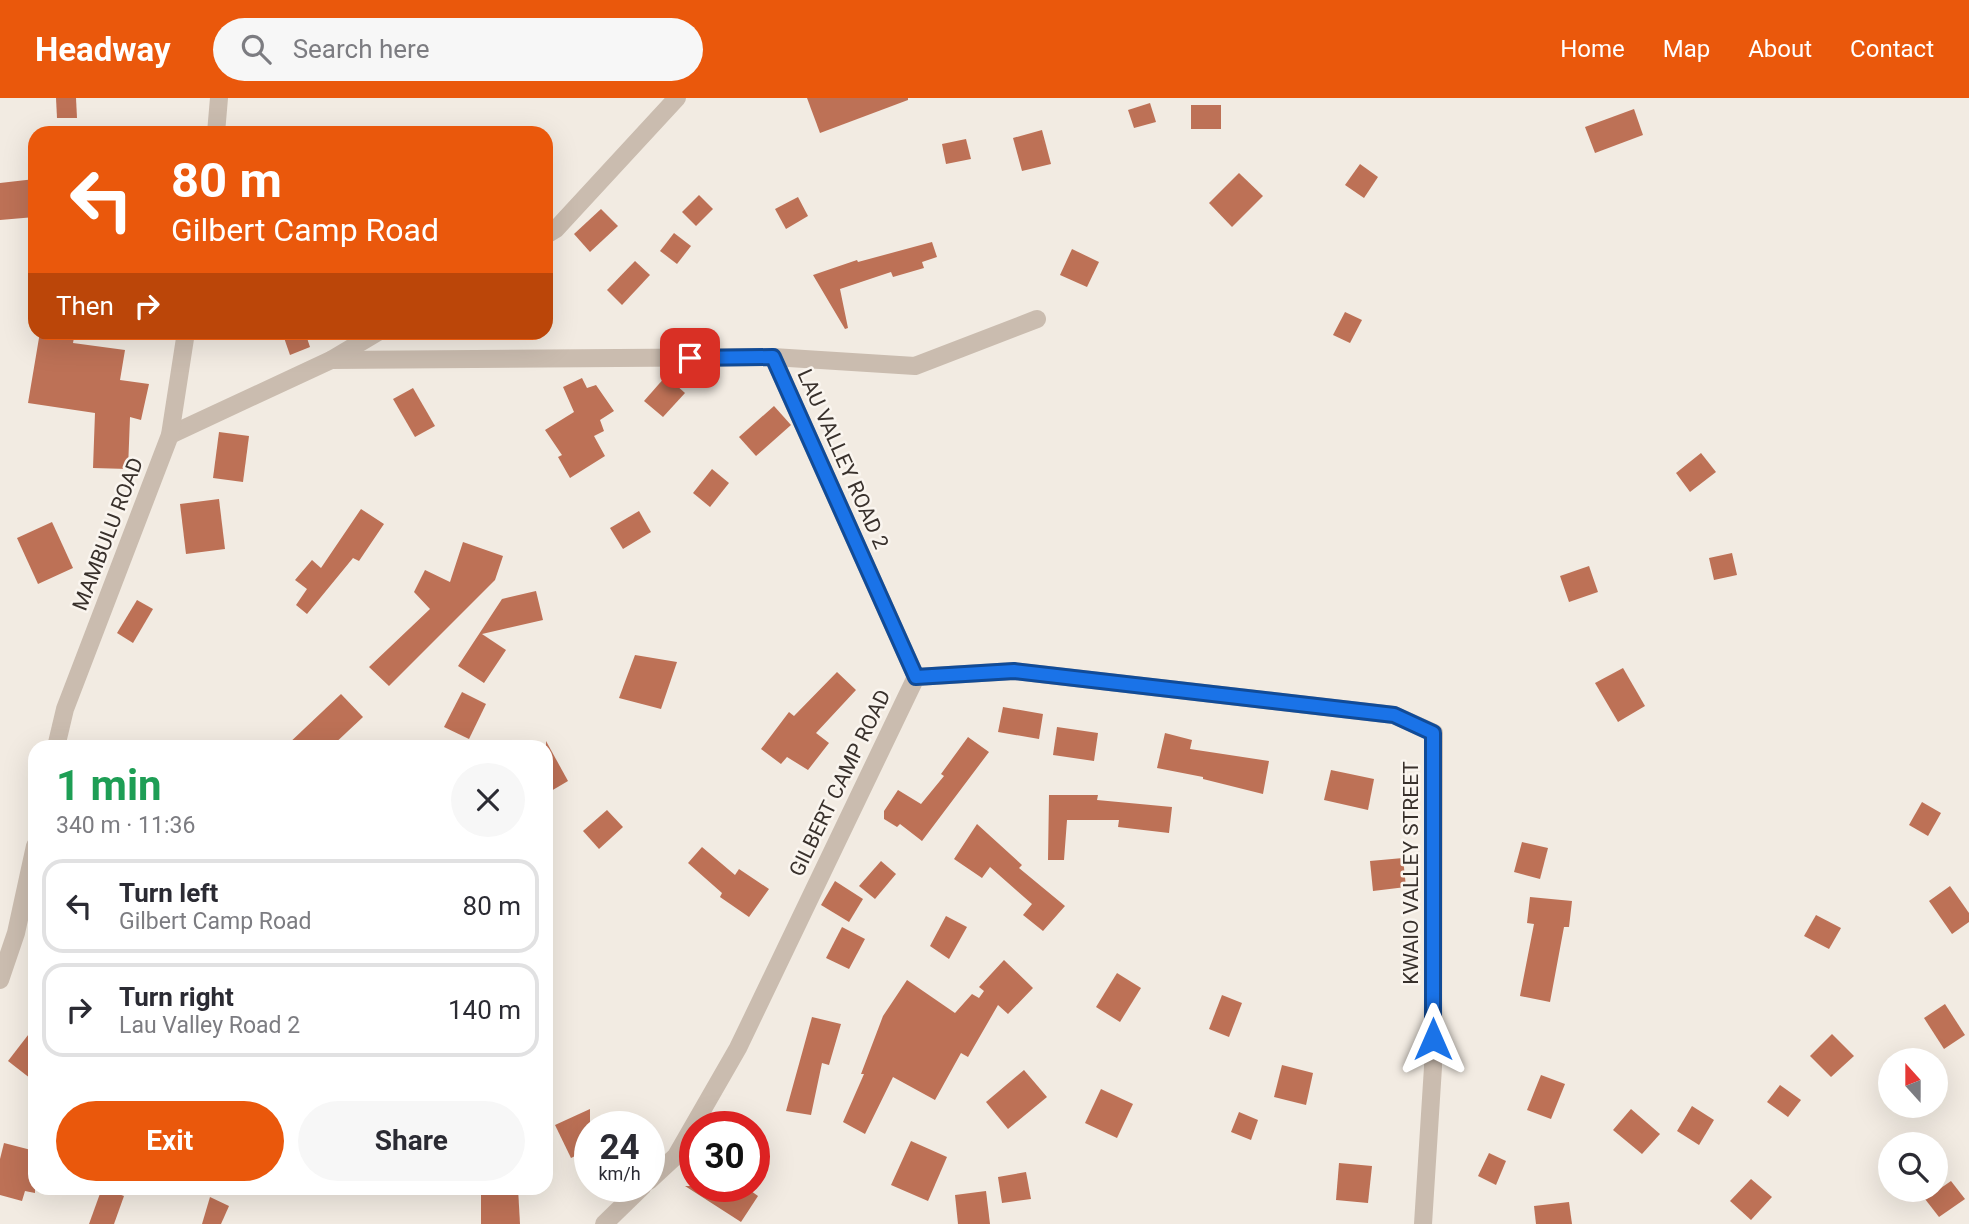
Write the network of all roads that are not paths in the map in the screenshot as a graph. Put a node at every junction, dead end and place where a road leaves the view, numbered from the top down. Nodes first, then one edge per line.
1 (219, 98) edge
2 (677, 98) edge
3 (217, 126) edge
4 (553, 231) edge
5 (1037, 319) dead end
6 (185, 340) edge
7 (365, 340) edge
8 (773, 357) junction
9 (331, 360) junction
10 (170, 435) junction
11 (916, 677) junction
12 (1433, 733) joint
13 (58, 740) edge
14 (28, 878) edge
15 (0, 980) edge
16 (665, 1166) edge
17 (627, 1202) edge
18 (604, 1224) edge
19 (1423, 1224) edge

1 - 3 street
2 - 4 street
5 - 8 street
6 - 10 street, MAMBULU ROAD
7 - 9 street
8 - 9 street, LAU VALLEY ROAD 2
8 - 11 street, LAU VALLEY ROAD 2
9 - 10 street
10 - 13 street, MAMBULU ROAD
11 - 12 street, GILBERT CAMP ROAD
11 - 16 street, GILBERT CAMP ROAD
12 - 19 street, KWAIO VALLEY STREET
14 - 15 street
17 - 18 street

